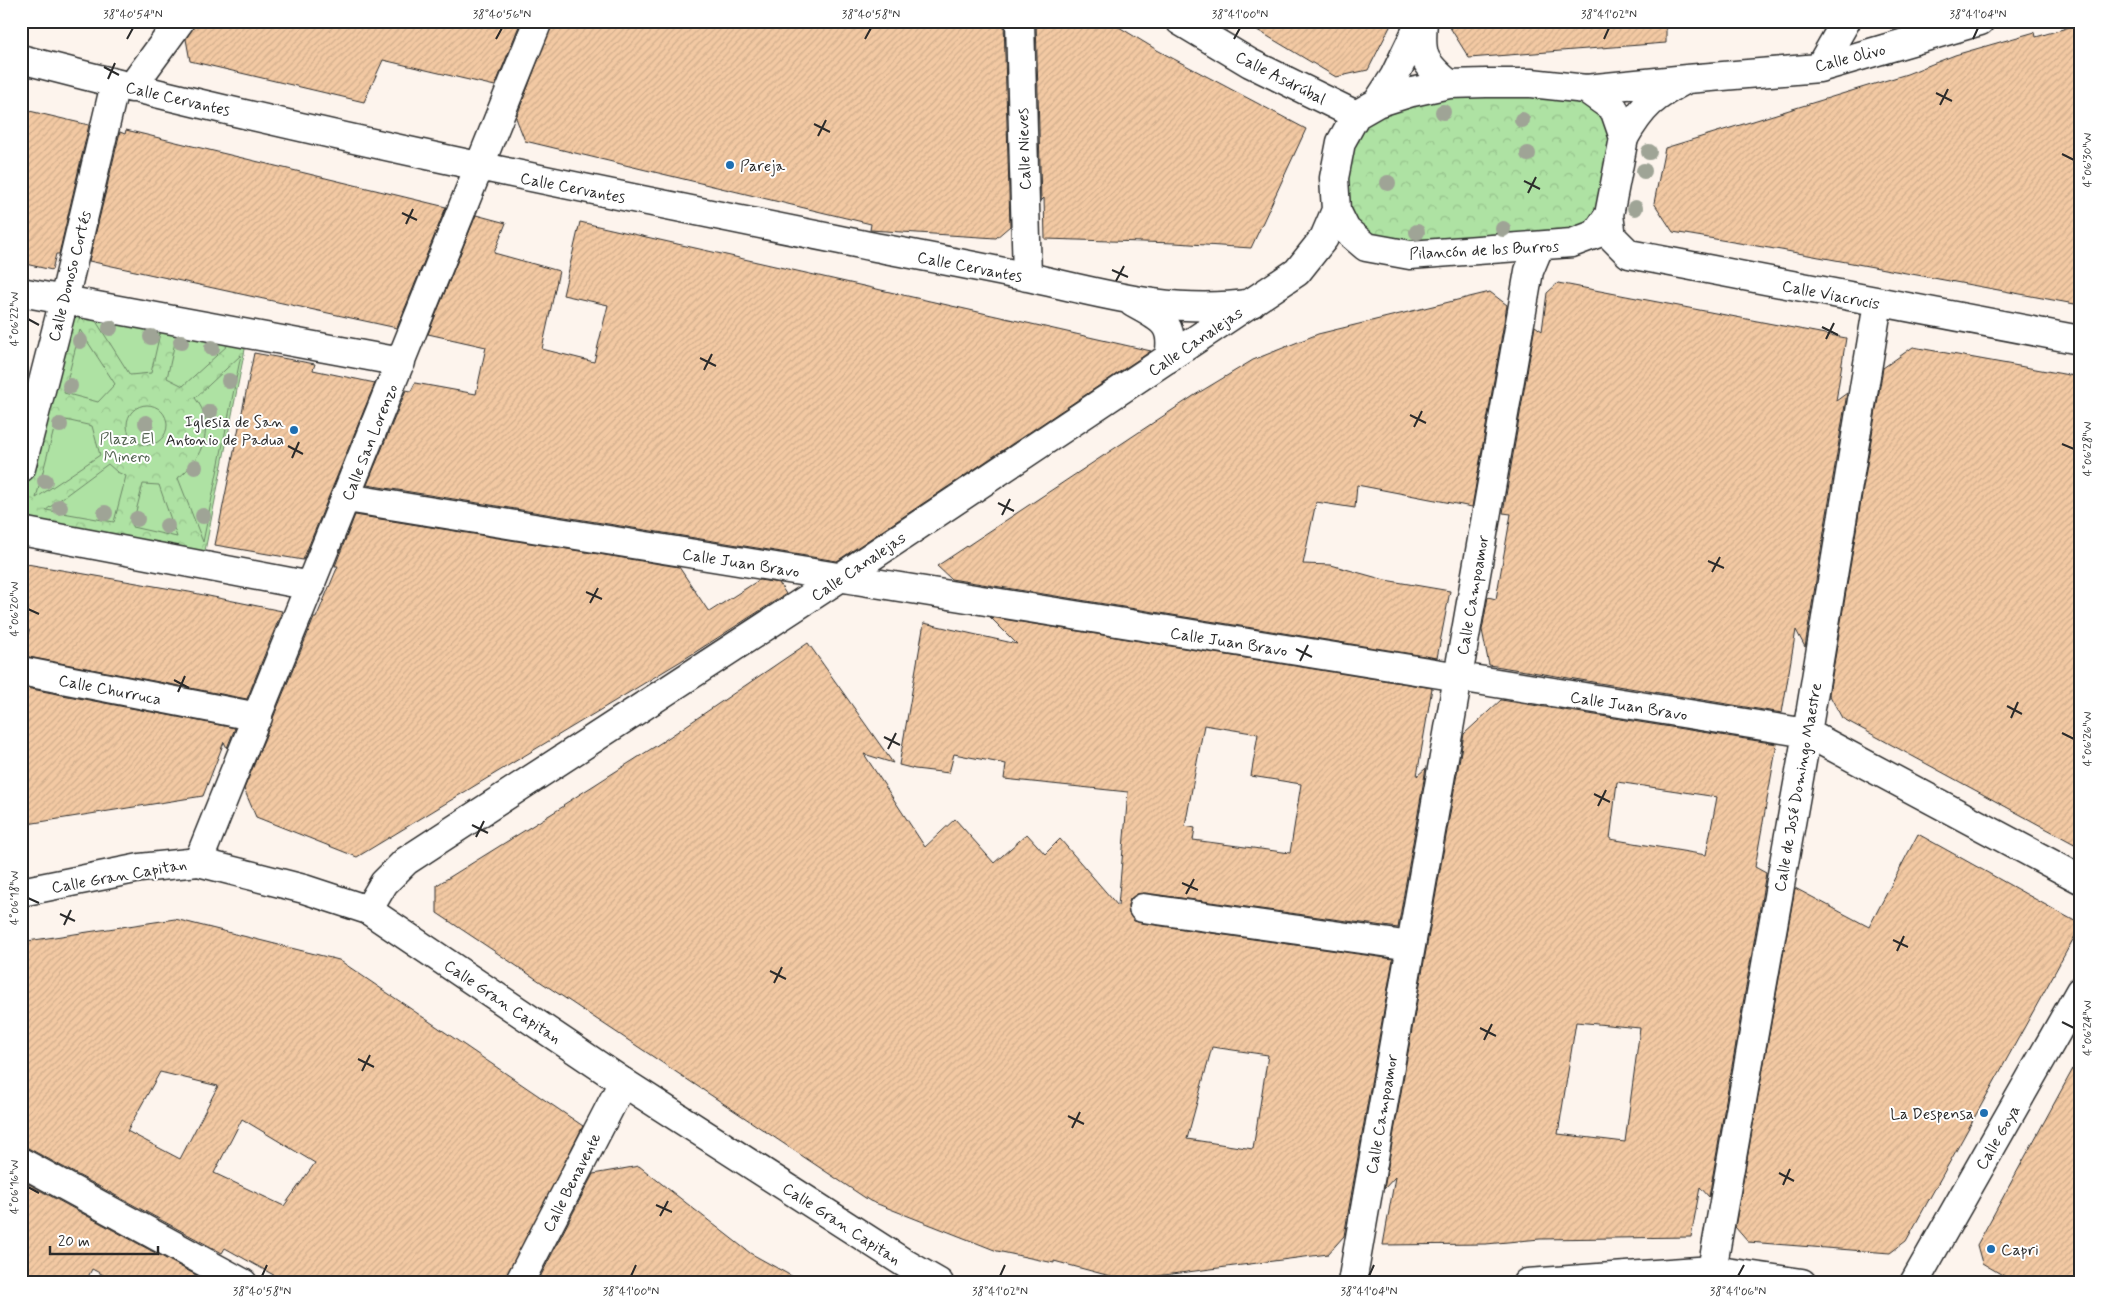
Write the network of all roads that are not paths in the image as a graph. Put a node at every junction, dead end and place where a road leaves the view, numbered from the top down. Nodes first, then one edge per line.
1 (180, 21) edge
2 (538, 21) edge
3 (1020, 21) edge
4 (1180, 21) edge
5 (1422, 21) edge
6 (1846, 21) edge
7 (1980, 21) edge
8 (21, 59) edge
9 (1820, 68) junction
10 (1687, 79) junction
11 (1449, 84) junction
12 (123, 86) junction
13 (1586, 88) junction
14 (1367, 109) junction
15 (1624, 138) junction
16 (479, 168) junction
17 (1336, 210) junction
18 (1609, 215) junction
19 (1539, 247) junction
20 (1027, 277) junction
21 (21, 292) edge
22 (64, 300) junction
23 (1127, 300) junction
24 (1252, 302) junction
25 (1878, 303) junction
26 (2080, 340) edge
27 (1169, 358) junction
28 (401, 362) junction
29 (23, 455) edge
30 (347, 498) junction
31 (21, 531) edge
32 (841, 578) junction
33 (311, 586) junction
34 (21, 671) edge
35 (1458, 678) junction
36 (258, 717) junction
37 (1807, 733) junction
38 (198, 862) junction
39 (2080, 878) edge
40 (21, 892) edge
41 (1143, 908) dead end
42 (368, 910) junction
43 (1410, 946) junction
44 (2080, 991) edge
45 (623, 1082) junction
46 (21, 1162) edge
47 (1712, 1270) junction
48 (230, 1280) edge
49 (519, 1283) edge
50 (935, 1283) edge
51 (939, 1283) edge
52 (1352, 1283) edge
53 (1528, 1283) edge
54 (1802, 1283) edge
55 (1914, 1283) edge

1 - 12 street
2 - 16 street, Calle San Lorenzo
3 - 20 street, Calle Nieves
4 - 14 street, Calle Asdrúbal
5 - 11 street
5 - 14 street, Pilancón de los Burros
6 - 9 street
7 - 9 street, Calle Olivo
8 - 12 street, Calle Cervantes
9 - 10 street, Calle Olivo
10 - 13 street, Calle Olivo
10 - 15 street, Calle Olivo
11 - 13 street
11 - 14 street
12 - 16 street, Calle Cervantes
12 - 22 street, Calle Donoso Cortés
13 - 15 street
14 - 17 street, Pilancón de los Burros
15 - 18 street, Pilancón de los Burros
16 - 20 street, Calle Cervantes
16 - 28 street, Calle San Lorenzo
17 - 19 street, Pilancón de los Burros
17 - 24 street, Calle Canalejas
18 - 19 street, Pilancón de los Burros
18 - 25 street, Calle Viacrucis
19 - 35 street, Calle Campoamor
20 - 23 street, Calle Cervantes
21 - 22 street
22 - 28 street
22 - 29 street, Calle Donoso Cortés
23 - 24 street, Calle Cervantes
23 - 27 street, Calle Cervantes
24 - 27 street, Calle Canalejas
25 - 26 street, Calle Viacrucis
25 - 37 street, Calle de José Domingo Maestre
27 - 32 street, Calle Canalejas
28 - 30 street, Calle San Lorenzo
30 - 32 street, Calle Juan Bravo
30 - 33 street, Calle San Lorenzo
31 - 33 street
32 - 35 street, Calle Juan Bravo
32 - 42 street, Calle Canalejas
33 - 36 street, Calle San Lorenzo
34 - 36 street, Calle Churruca
35 - 37 street, Calle Juan Bravo
35 - 43 street, Calle Campoamor
36 - 38 street, Calle San Lorenzo
37 - 39 street, Calle Juan Bravo
37 - 47 street, Calle de José Domingo Maestre
38 - 40 street, Calle Gran Capitan
38 - 42 street, Calle Gran Capitan
41 - 43 street
42 - 45 street, Calle Gran Capitan
43 - 52 street, Calle Campoamor
44 - 55 street, Calle Goya
45 - 49 street, Calle Benavente
45 - 50 street, Calle Gran Capitan
46 - 48 street
47 - 53 street
47 - 54 street
50 - 51 street, Calle Gran Capitan

